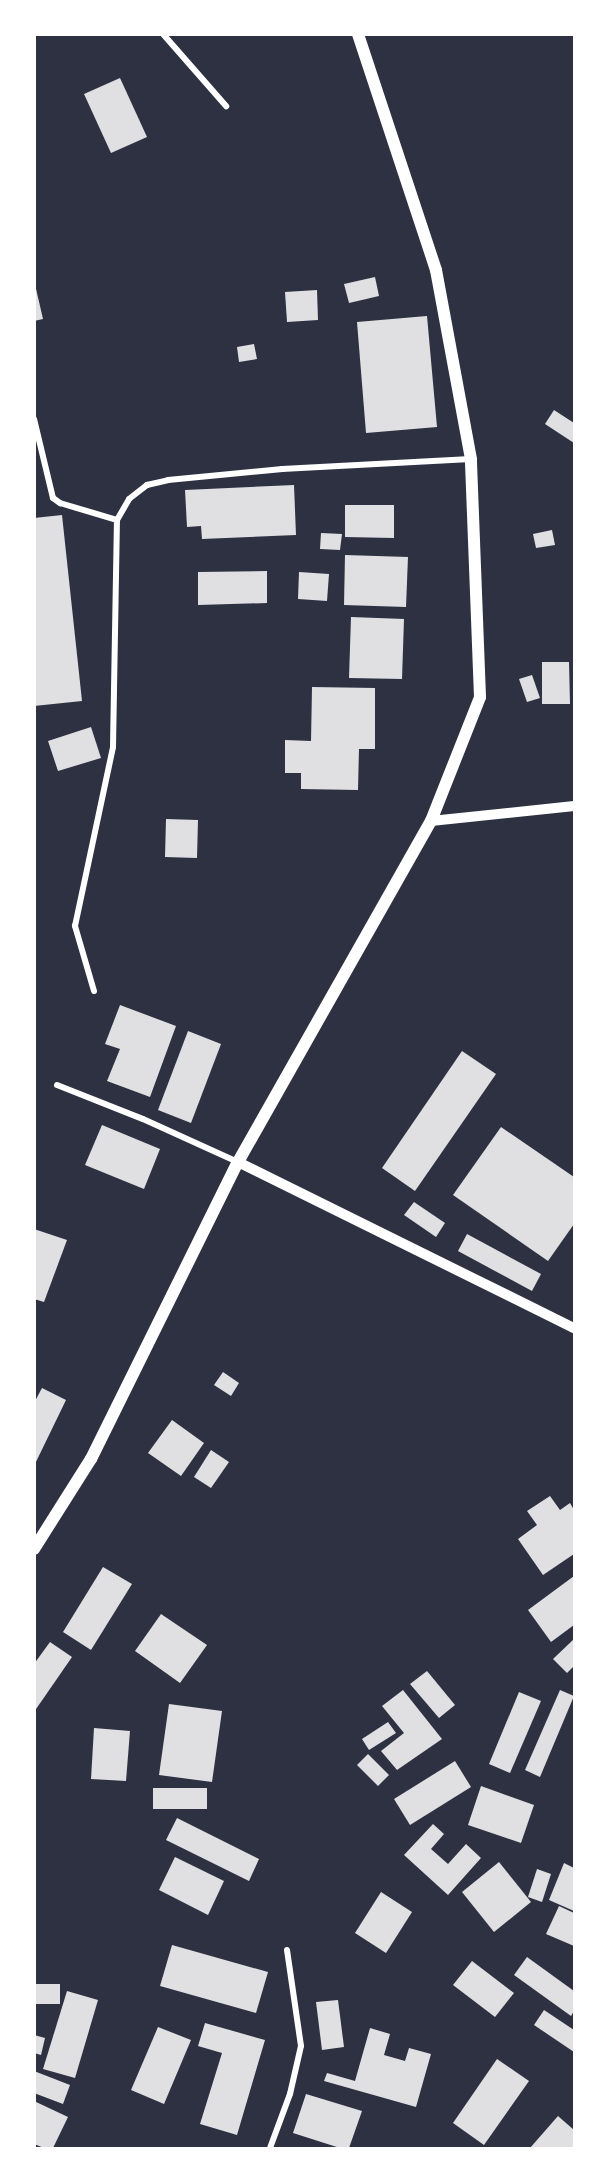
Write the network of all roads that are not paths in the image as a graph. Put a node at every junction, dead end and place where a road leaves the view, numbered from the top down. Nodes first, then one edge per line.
1 (163, 34) edge
2 (358, 34) edge
3 (226, 106) dead end
4 (34, 419) edge
5 (471, 459) junction
6 (117, 519) junction
7 (574, 806) edge
8 (431, 821) junction
9 (94, 991) dead end
10 (57, 1085) dead end
11 (238, 1162) junction
12 (574, 1328) edge
13 (34, 1549) edge
14 (287, 1950) dead end
15 (270, 2148) edge

1 - 3 street
2 - 5 main road
4 - 6 street
5 - 6 street
5 - 8 main road
6 - 9 street
7 - 8 street
8 - 11 main road
10 - 11 street
11 - 12 street
11 - 13 main road
14 - 15 street

